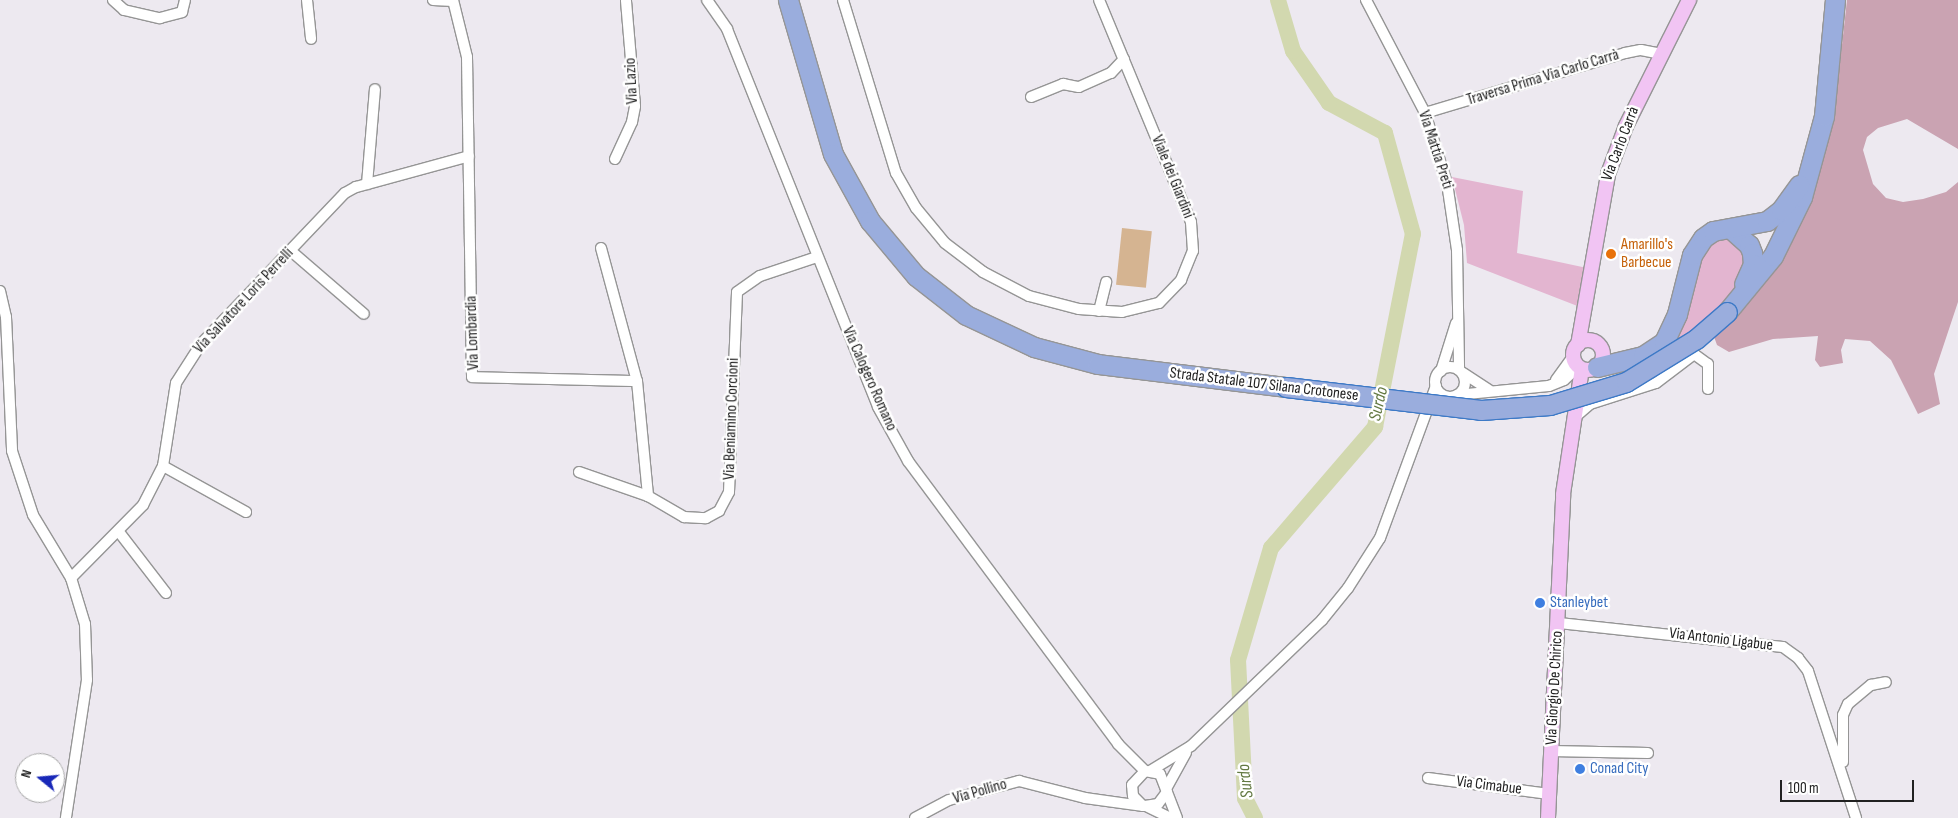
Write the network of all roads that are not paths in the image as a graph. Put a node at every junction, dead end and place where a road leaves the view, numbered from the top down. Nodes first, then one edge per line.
1 (113, 0) edge
2 (185, 0) edge
3 (307, 0) edge
4 (433, 0) edge
5 (453, 0) edge
6 (626, 0) edge
7 (707, 0) edge
8 (788, 0) edge
9 (843, 0) edge
10 (1099, 0) edge
11 (1366, 0) edge
12 (1689, 0) edge
13 (1835, 0) edge
14 (311, 39) dead end
15 (1662, 54) junction
16 (1124, 60) junction
17 (375, 89) dead end
18 (1031, 97) dead end
19 (1425, 113) junction
20 (470, 156) junction
21 (1815, 158) junction
22 (615, 159) dead end
23 (366, 184) junction
24 (1731, 229) junction
25 (601, 248) dead end
26 (291, 251) junction
27 (816, 257) junction
28 (1106, 282) dead end
29 (0, 291) edge
30 (1099, 311) junction
31 (1459, 312) junction
32 (1727, 312) junction
33 (364, 314) dead end
34 (1587, 359) junction
35 (1441, 371) junction
36 (1461, 372) junction
37 (637, 381) junction
38 (1436, 386) junction
39 (1549, 386) junction
40 (1708, 389) dead end
41 (1490, 390) junction
42 (1445, 395) junction
43 (1457, 395) junction
44 (1577, 395) junction
45 (1574, 414) junction
46 (1418, 433) junction
47 (164, 466) junction
48 (579, 472) dead end
49 (648, 496) junction
50 (246, 512) dead end
51 (119, 532) junction
52 (71, 578) junction
53 (166, 593) dead end
54 (1559, 623) junction
55 (1886, 682) dead end
56 (1118, 744) junction
57 (1191, 746) junction
58 (1552, 751) junction
59 (1648, 753) dead end
60 (1148, 771) junction
61 (1844, 776) junction
62 (1428, 778) dead end
63 (1133, 783) junction
64 (1167, 790) junction
65 (1549, 794) junction
66 (1108, 802) junction
67 (1146, 806) junction
68 (66, 818) edge
69 (915, 818) edge
70 (1172, 818) edge
71 (1177, 818) edge
72 (1548, 818) edge
73 (1856, 818) edge

1 - 2 street
3 - 14 street
4 - 5 street
5 - 20 street
6 - 22 street, Via Lazio
7 - 27 street, Via Calogero Romano
8 - 32 highway, Strada Statale 107 Silana Crotonese, bridge
9 - 30 street, Viale dei Giardini
10 - 16 street, Viale dei Giardini
11 - 19 street, Via Mattia Preti
12 - 15 main road, Via Carlo Carrà
13 - 21 highway, Strada Statale 107 Silana Crotonese
15 - 19 street, Traversa Prima Via Carlo Carrà
15 - 34 main road, Via Carlo Carrà
16 - 18 street
16 - 30 street, Viale dei Giardini
17 - 23 street
19 - 31 street, Via Mattia Preti
20 - 23 street, Via Salvatore Loris Perrelli
20 - 37 street, Via Lombardia
21 - 24 highway
21 - 32 highway, Strada Statale 107 Silana Crotonese
23 - 26 street, Via Salvatore Loris Perrelli
24 - 32 highway
24 - 34 highway
25 - 37 street
26 - 33 street
26 - 47 street, Via Salvatore Loris Perrelli
27 - 49 street, Via Beniamino Corcioni
27 - 56 street, Via Calogero Romano
28 - 30 street
29 - 52 street
31 - 35 street, Via Mattia Preti
31 - 36 street, Via Mattia Preti
34 - 39 street
34 - 44 main road
34 - 45 main road
35 - 36 street
35 - 38 street, Via Mattia Preti
36 - 41 street
36 - 43 street, Via Mattia Preti
37 - 49 street
38 - 42 street
38 - 46 street, Via Mattia Preti
39 - 41 street
39 - 44 street
40 - 45 street
41 - 43 street
42 - 43 street
42 - 46 street
44 - 45 main road
45 - 54 main road, Via Giorgio De Chirico
46 - 57 street
47 - 50 street
47 - 51 street, Via Salvatore Loris Perrelli
48 - 49 street
51 - 52 street, Via Salvatore Loris Perrelli
51 - 53 street
52 - 68 street
54 - 58 main road, Via Giorgio De Chirico
54 - 61 street, Via Antonio Ligabue
55 - 61 street
56 - 60 street
56 - 63 street
57 - 60 street
57 - 64 street
58 - 59 street
58 - 65 main road, Via Giorgio De Chirico
60 - 63 street
60 - 64 street
61 - 73 street, Via Antonio Ligabue
62 - 65 street, Via Cimabue
63 - 66 street
63 - 67 street
64 - 67 street
64 - 71 street
65 - 72 main road, Via Giorgio De Chirico
66 - 67 street, Via Pollino
66 - 69 street, Via Pollino
67 - 70 street, Via Pollino

